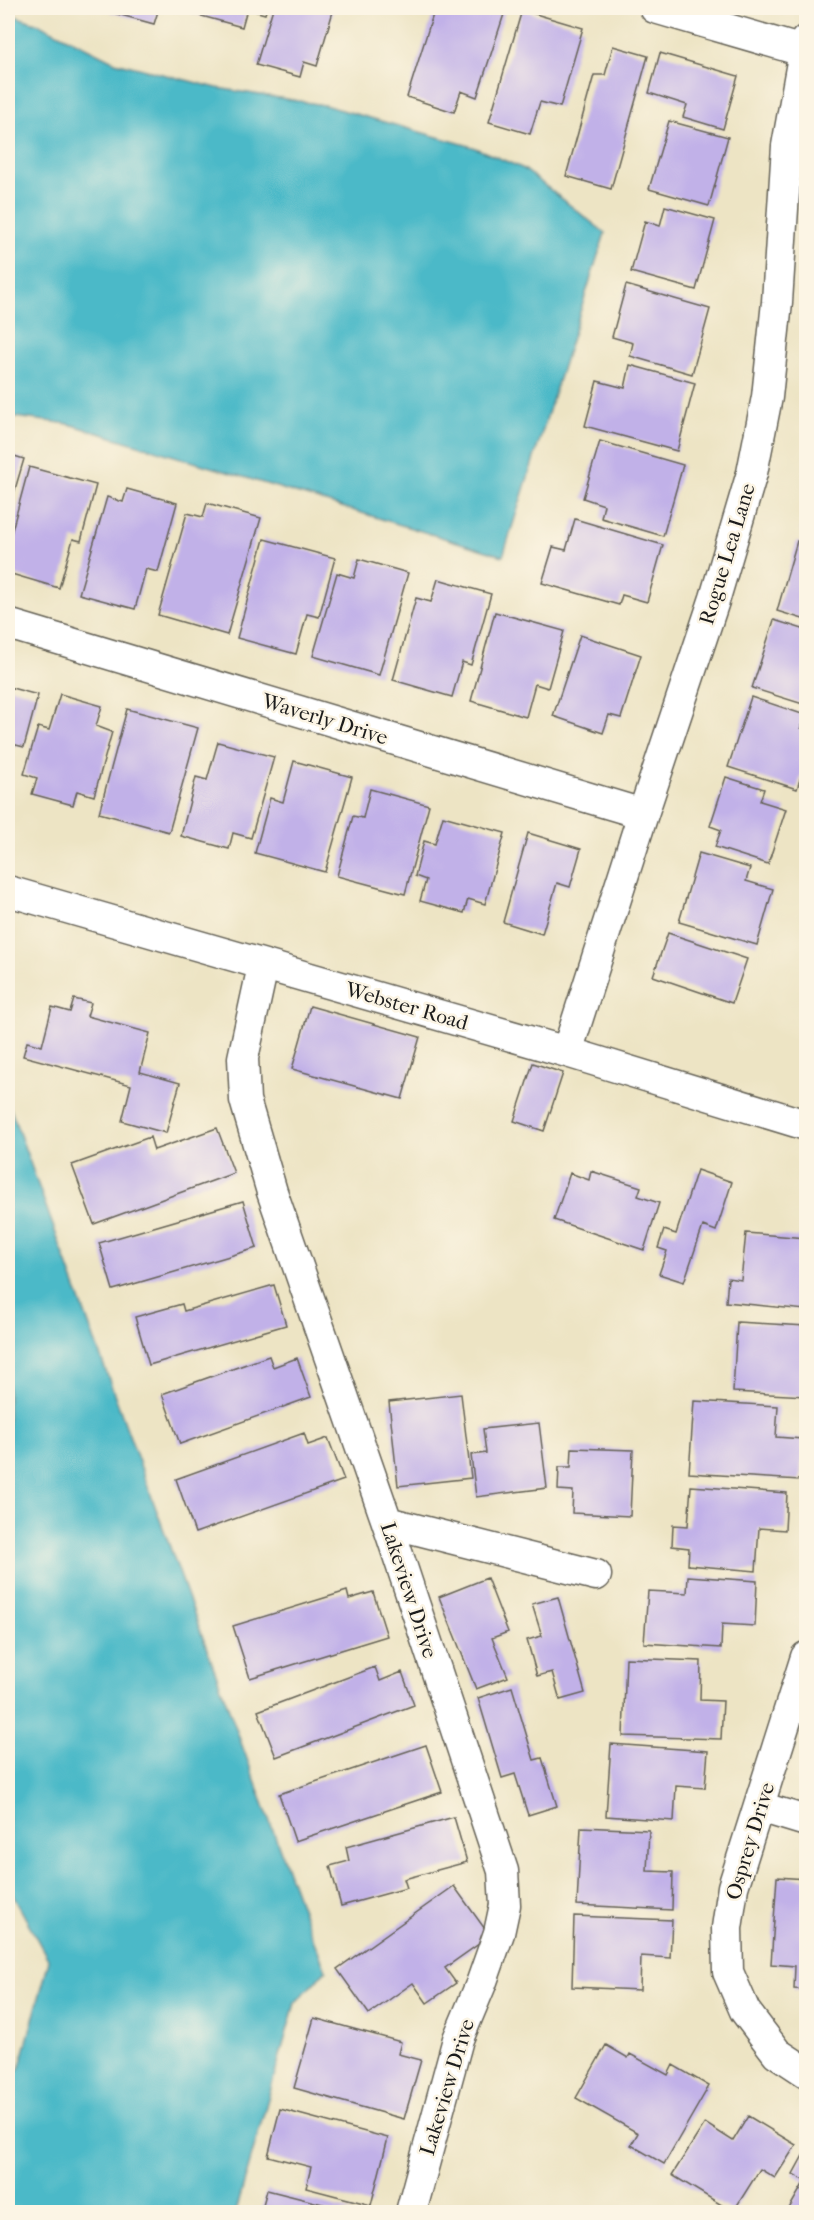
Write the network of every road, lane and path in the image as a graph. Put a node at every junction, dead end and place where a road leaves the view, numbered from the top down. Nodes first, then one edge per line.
1 (655, 8) edge
2 (805, 45) edge
3 (8, 624) edge
4 (643, 814) junction
5 (8, 891) edge
6 (263, 966) junction
7 (567, 1052) junction
8 (807, 1125) edge
9 (387, 1522) junction
10 (596, 1575) dead end
11 (807, 1658) edge
12 (760, 1807) junction
13 (807, 1821) edge
14 (807, 2072) edge
15 (411, 2212) edge

1 - 2 street
2 - 4 street, Rogue Lea Lane
3 - 4 street, Waverly Drive
4 - 7 street, Rogue Lea Lane
5 - 6 street, Webster Road
6 - 7 street, Webster Road
6 - 9 street, Lakeview Drive
7 - 8 street, Webster Road
9 - 10 street
9 - 15 street, Lakeview Drive
11 - 12 street, Osprey Drive
12 - 13 street
12 - 14 street, Osprey Drive

